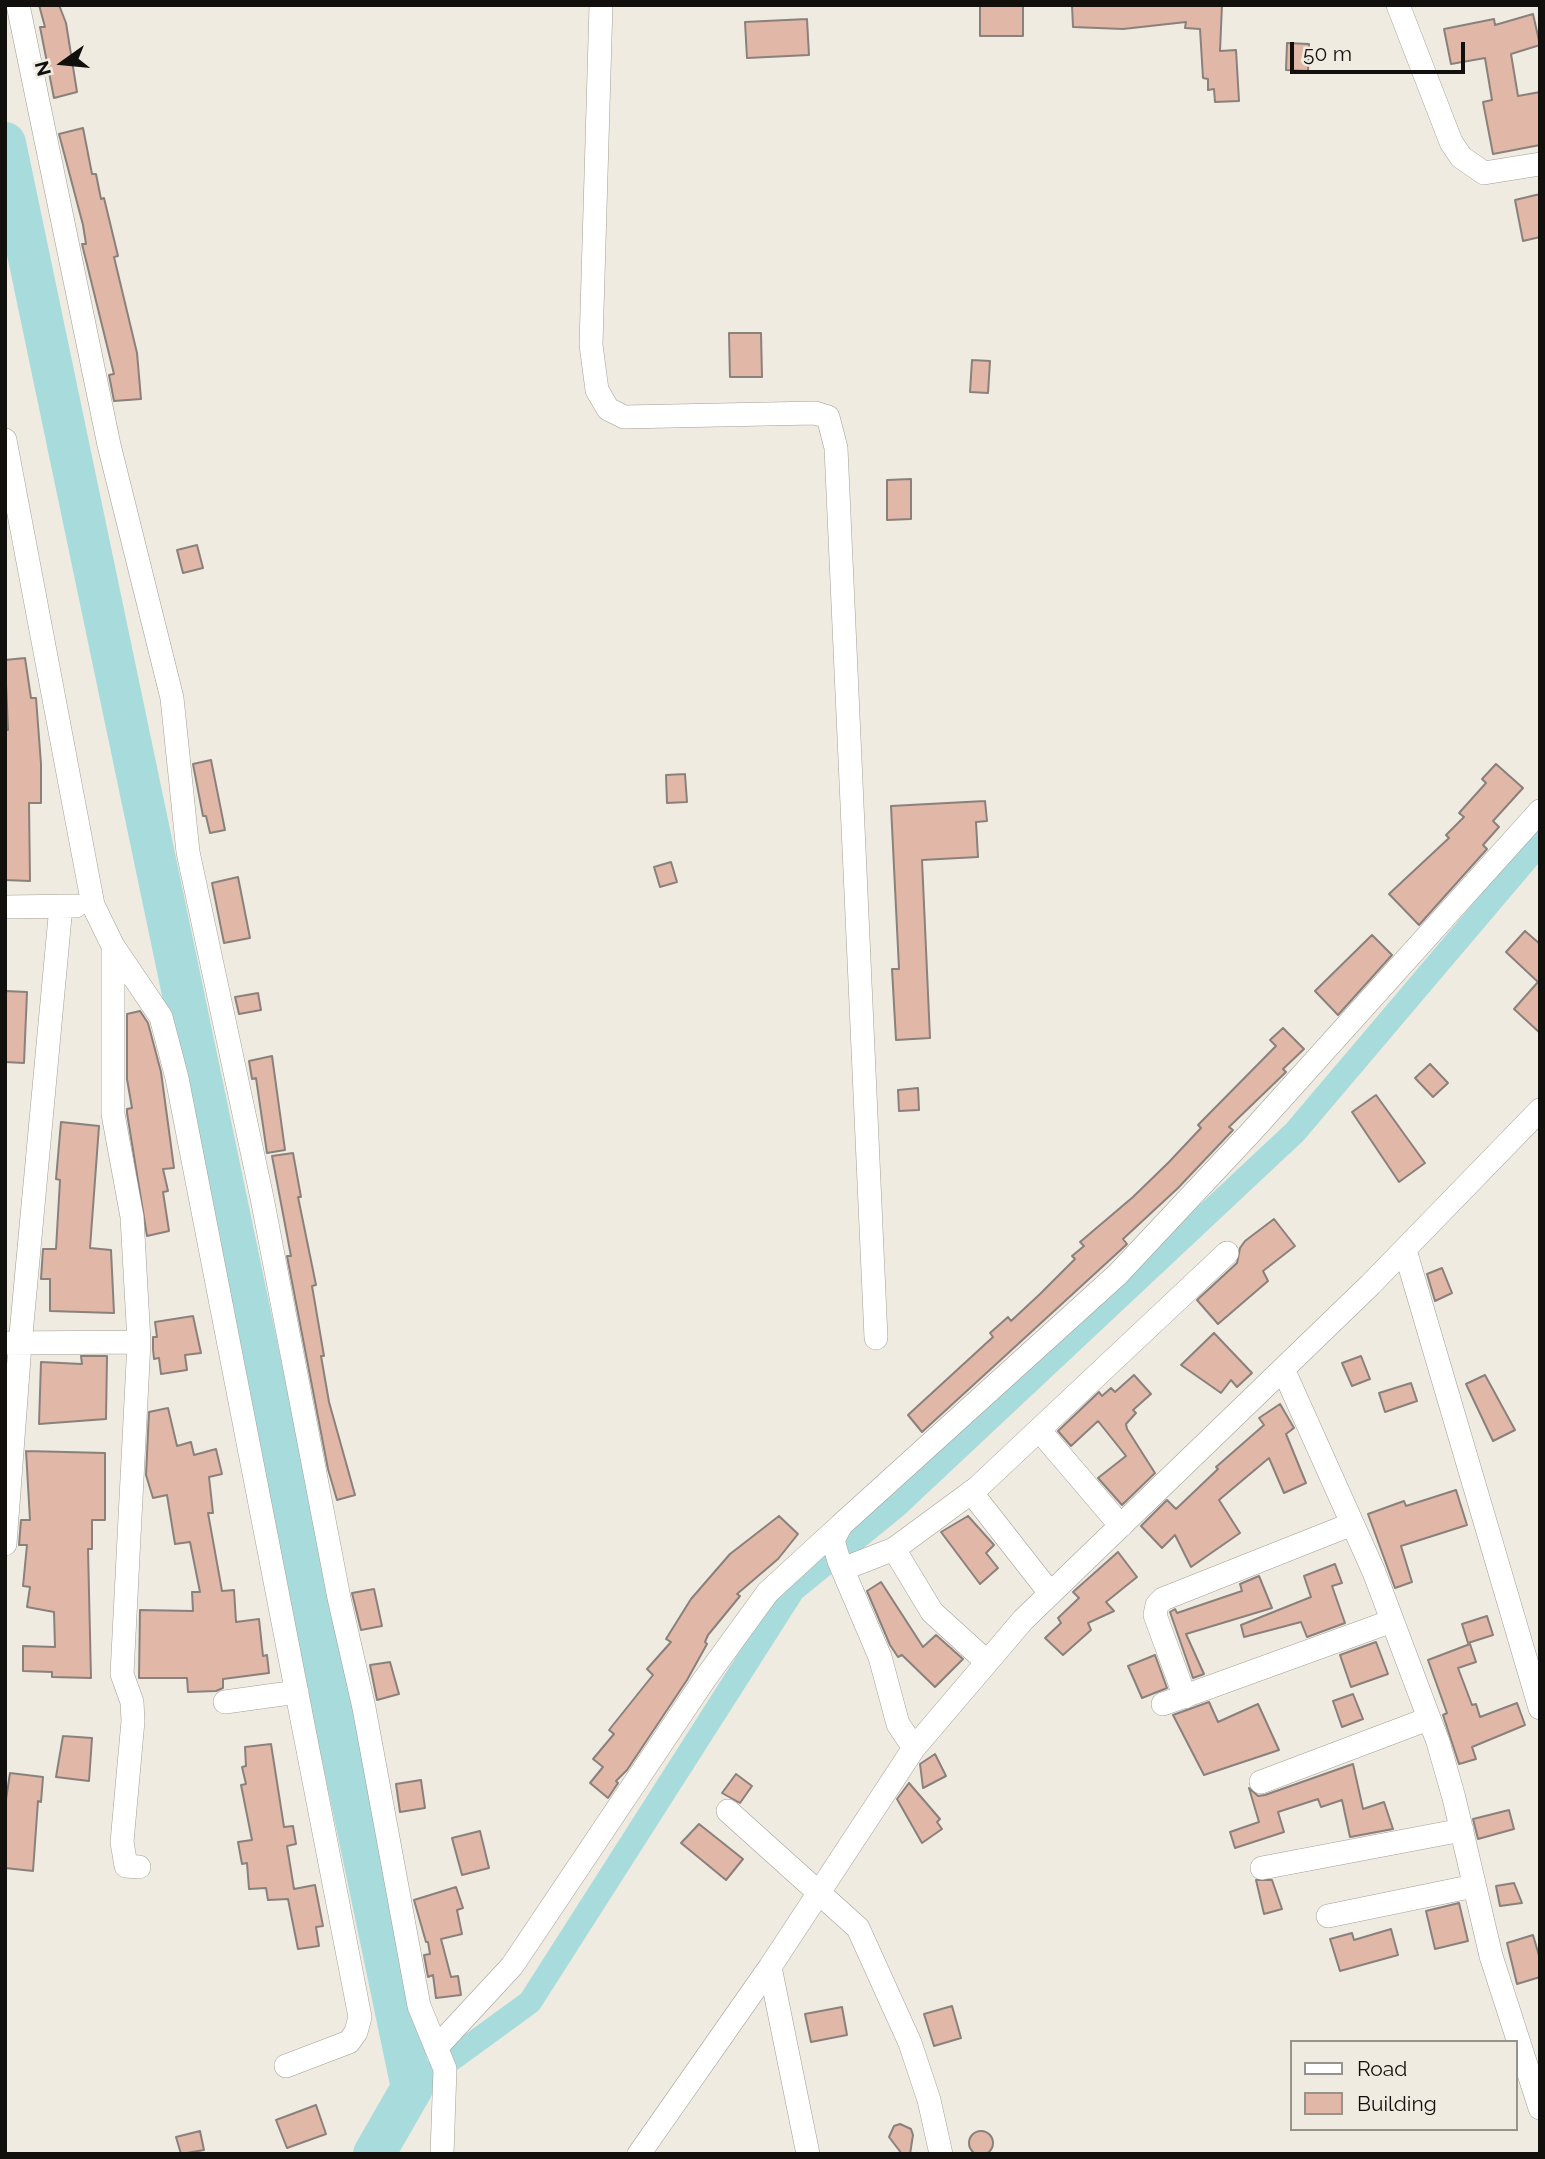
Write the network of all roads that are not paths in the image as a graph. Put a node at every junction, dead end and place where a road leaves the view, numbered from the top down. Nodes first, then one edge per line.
1 (18, 5) edge
2 (601, 5) edge
3 (1398, 5) edge
4 (1540, 164) edge
5 (5, 441) edge
6 (1540, 811) edge
7 (93, 905) junction
8 (61, 906) junction
9 (5, 907) edge
10 (113, 946) junction
11 (1540, 1110) edge
12 (1405, 1250) junction
13 (1227, 1253) dead end
14 (876, 1338) dead end
15 (139, 1342) junction
16 (13, 1344) edge
17 (1283, 1369) junction
18 (1039, 1430) junction
19 (971, 1492) junction
20 (1352, 1524) junction
21 (1121, 1526) junction
22 (5, 1544) edge
23 (839, 1549) junction
24 (894, 1549) junction
25 (1050, 1593) junction
26 (1392, 1620) junction
27 (987, 1662) junction
28 (297, 1692) junction
29 (225, 1702) dead end
30 (1540, 1708) edge
31 (1429, 1718) junction
32 (914, 1748) junction
33 (1261, 1782) dead end
34 (728, 1811) dead end
35 (1462, 1830) junction
36 (139, 1867) dead end
37 (1262, 1868) dead end
38 (1474, 1886) junction
39 (820, 1892) junction
40 (1328, 1916) dead end
41 (770, 1967) junction
42 (440, 2059) junction
43 (286, 2066) dead end
44 (1540, 2108) edge
45 (442, 2154) edge
46 (639, 2154) edge
47 (808, 2154) edge
48 (941, 2154) edge

1 - 42 street
2 - 14 street
3 - 4 street
5 - 7 street
6 - 23 street
7 - 8 street
7 - 10 street
8 - 9 street
8 - 16 street
10 - 15 street
10 - 28 street
11 - 12 street
12 - 17 street
12 - 30 street
13 - 18 street
15 - 16 street
15 - 36 street
16 - 22 street
17 - 20 street
17 - 21 street
18 - 19 street
18 - 21 street
19 - 24 street
19 - 25 street
20 - 26 street
20 - 26 street
21 - 25 street
23 - 24 street
23 - 32 street
23 - 42 street
24 - 27 street
25 - 27 street
26 - 31 street
27 - 32 street
28 - 29 street
28 - 43 street
31 - 33 street
31 - 35 street
32 - 39 street
34 - 39 street
35 - 37 street
35 - 38 street
38 - 40 street
38 - 44 street
39 - 41 street
39 - 48 street
41 - 46 street
41 - 47 street
42 - 45 street

